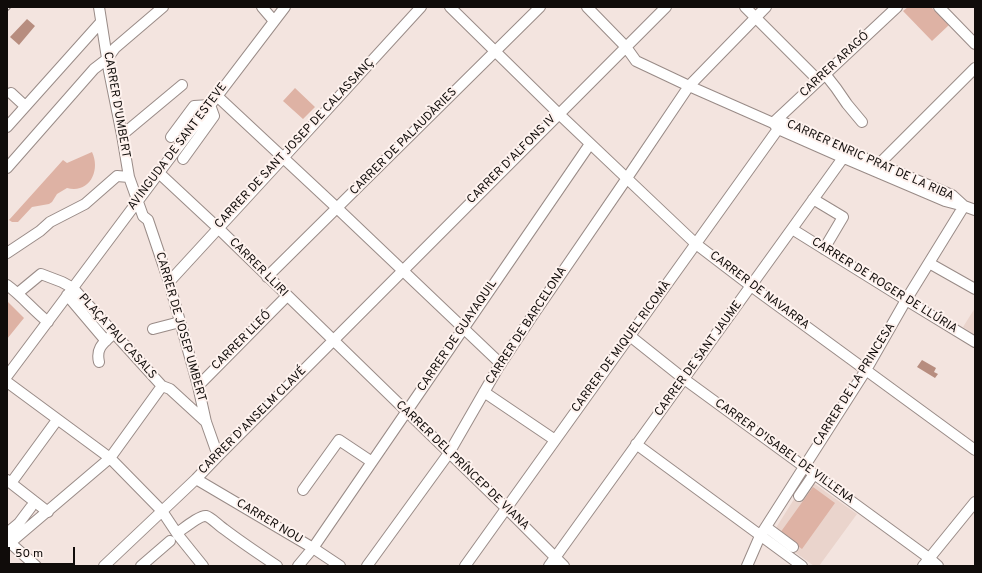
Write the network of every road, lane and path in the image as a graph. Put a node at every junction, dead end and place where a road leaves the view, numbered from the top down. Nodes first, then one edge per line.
1 (99, 7) edge
2 (163, 7) edge
3 (262, 7) edge
4 (285, 7) edge
5 (421, 7) edge
6 (450, 7) edge
7 (540, 7) edge
8 (587, 7) edge
9 (666, 7) edge
10 (745, 7) edge
11 (766, 7) edge
12 (897, 7) edge
13 (939, 7) edge
14 (755, 18) junction
15 (274, 21) junction
16 (101, 22) junction
17 (975, 44) edge
18 (626, 47) junction
19 (495, 52) junction
20 (107, 59) junction
21 (975, 68) edge
22 (822, 77) junction
23 (182, 86) dead end
24 (689, 86) junction
25 (11, 93) dead end
26 (217, 96) junction
27 (210, 105) junction
28 (25, 106) junction
29 (559, 114) junction
30 (862, 122) dead end
31 (775, 126) junction
32 (7, 127) edge
33 (122, 135) junction
34 (171, 137) dead end
35 (590, 144) junction
36 (846, 155) junction
37 (283, 158) junction
38 (183, 159) dead end
39 (879, 164) junction
40 (7, 168) edge
41 (159, 173) junction
42 (129, 177) junction
43 (627, 178) junction
44 (814, 199) junction
45 (137, 202) junction
46 (964, 206) junction
47 (337, 208) junction
48 (975, 210) edge
49 (218, 228) junction
50 (792, 229) junction
51 (696, 244) junction
52 (824, 249) junction
53 (7, 253) edge
54 (929, 263) junction
55 (401, 273) junction
56 (267, 277) junction
57 (169, 282) junction
58 (7, 285) edge
59 (751, 286) junction
60 (975, 289) edge
61 (70, 292) junction
62 (18, 293) junction
63 (287, 296) junction
64 (906, 300) junction
65 (48, 322) junction
66 (180, 322) junction
67 (153, 329) dead end
68 (463, 329) junction
69 (114, 334) junction
70 (630, 336) junction
71 (333, 340) junction
72 (106, 341) junction
73 (975, 342) edge
74 (99, 362) dead end
75 (500, 364) junction
76 (866, 370) junction
77 (7, 376) edge
78 (684, 379) junction
79 (7, 382) edge
80 (198, 386) junction
81 (166, 388) junction
82 (484, 392) junction
83 (198, 409) junction
84 (406, 412) junction
85 (57, 420) junction
86 (555, 440) junction
87 (636, 444) junction
88 (975, 450) edge
89 (449, 453) junction
90 (218, 456) junction
91 (110, 458) junction
92 (372, 462) junction
93 (804, 467) junction
94 (814, 474) junction
95 (196, 479) junction
96 (9, 481) edge
97 (302, 490) dead end
98 (799, 496) dead end
99 (975, 502) edge
100 (31, 507) dead end
101 (506, 508) junction
102 (162, 511) junction
103 (48, 512) junction
104 (763, 531) junction
105 (175, 536) junction
106 (8, 539) edge
107 (793, 547) dead end
108 (313, 548) junction
109 (555, 557) junction
110 (926, 562) edge
111 (36, 566) edge
112 (104, 566) edge
113 (140, 566) edge
114 (203, 566) edge
115 (277, 566) edge
116 (298, 566) edge
117 (340, 566) edge
118 (367, 566) edge
119 (465, 566) edge
120 (549, 566) edge
121 (564, 566) edge
122 (747, 566) edge
123 (802, 566) edge
124 (938, 566) edge

1 - 16 street, CARRER D'UMBERT
2 - 20 street
3 - 15 street
4 - 15 street, AVINGUDA DE SANT ESTEVE
5 - 37 street, CARRER DE SANT JOSEP DE CALASSANÇ
6 - 19 street, CARRER DE NAVARRA
7 - 19 street, CARRER DE PALAUDÀRIES
8 - 18 street, CARRER ENRIC PRAT DE LA RIBA
9 - 18 street, CARRER D'ALFONS IV
10 - 14 street
11 - 14 street, CARRER DE BARCELONA
12 - 22 street, CARRER ARAGÓ
13 - 17 street
14 - 22 street
14 - 24 street, CARRER DE BARCELONA
15 - 26 street, AVINGUDA DE SANT ESTEVE
16 - 20 street, CARRER D'UMBERT
16 - 28 street
18 - 24 street, CARRER ENRIC PRAT DE LA RIBA
18 - 29 street, CARRER D'ALFONS IV
19 - 29 street, CARRER DE NAVARRA
19 - 47 street, CARRER DE PALAUDÀRIES
20 - 33 street, CARRER D'UMBERT
20 - 40 street
21 - 39 street
22 - 30 street
22 - 31 street, CARRER ARAGÓ
23 - 33 street
24 - 31 street, CARRER ENRIC PRAT DE LA RIBA
24 - 43 street, CARRER DE BARCELONA
25 - 28 street
26 - 27 street, AVINGUDA DE SANT ESTEVE
26 - 37 street
27 - 34 street
27 - 38 street
27 - 41 street, AVINGUDA DE SANT ESTEVE
28 - 32 street
29 - 35 street, CARRER DE NAVARRA
29 - 55 street, CARRER D'ALFONS IV
31 - 36 street, CARRER ENRIC PRAT DE LA RIBA
31 - 51 street, CARRER DE MIQUEL RICOMÀ
33 - 42 street, CARRER D'UMBERT
35 - 43 street, CARRER DE NAVARRA
35 - 68 street, CARRER DE GUAYAQUIL
36 - 39 street, CARRER ENRIC PRAT DE LA RIBA
36 - 44 street, CARRER DE SANT JAUME
36 - 46 street, CARRER ENRIC PRAT DE LA RIBA
37 - 47 street
37 - 49 street, CARRER DE SANT JOSEP DE CALASSANÇ
39 - 46 street, CARRER ENRIC PRAT DE LA RIBA
41 - 45 street, AVINGUDA DE SANT ESTEVE
41 - 49 street, CARRER LLIRI
42 - 45 street, CARRER D'UMBERT
42 - 53 street
43 - 51 street, CARRER DE NAVARRA
43 - 75 street, CARRER DE BARCELONA
44 - 50 street, CARRER DE SANT JAUME
44 - 52 street
45 - 57 street, CARRER DE JOSEP UMBERT
45 - 61 street, AVINGUDA DE SANT ESTEVE
46 - 48 street, CARRER ENRIC PRAT DE LA RIBA
46 - 54 street, CARRER DE LA PRINCESA
47 - 55 street
47 - 56 street, CARRER DE PALAUDÀRIES
49 - 56 street, CARRER LLIRI
49 - 57 street, CARRER DE SANT JOSEP DE CALASSANÇ
50 - 52 street, CARRER DE ROGER DE LLÚRIA
50 - 59 street, CARRER DE SANT JAUME
51 - 59 street, CARRER DE NAVARRA
51 - 70 street, CARRER DE MIQUEL RICOMÀ
52 - 64 street, CARRER DE ROGER DE LLÚRIA
54 - 60 street
54 - 64 street, CARRER DE LA PRINCESA
55 - 68 street
55 - 71 street, CARRER D'ANSELM CLAVÉ
56 - 63 street, CARRER LLIRI
57 - 66 street, CARRER DE JOSEP UMBERT
58 - 62 street
59 - 76 street, CARRER DE NAVARRA
59 - 78 street, CARRER DE SANT JAUME
61 - 62 street
61 - 65 street, AVINGUDA DE SANT ESTEVE
61 - 69 street, PLAÇA PAU CASALS
61 - 72 street
62 - 65 street
63 - 71 street, CARRER LLIRI
63 - 80 street, CARRER LLEÓ
64 - 73 street, CARRER DE ROGER DE LLÚRIA
64 - 76 street, CARRER DE LA PRINCESA
65 - 77 street, AVINGUDA DE SANT ESTEVE
66 - 67 street
66 - 80 street, CARRER DE JOSEP UMBERT
68 - 75 street
68 - 84 street, CARRER DE GUAYAQUIL
69 - 72 street
69 - 81 street, PLAÇA PAU CASALS
70 - 78 street, CARRER D'ISABEL DE VILLENA
70 - 86 street, CARRER DE MIQUEL RICOMÀ
71 - 84 street, CARRER DEL PRÍNCEP DE VIANA
71 - 90 street, CARRER D'ANSELM CLAVÉ
72 - 74 street
75 - 82 street, CARRER DE BARCELONA
76 - 88 street, CARRER DE NAVARRA
76 - 93 street, CARRER DE LA PRINCESA
78 - 87 street, CARRER DE SANT JAUME
78 - 93 street, CARRER D'ISABEL DE VILLENA
79 - 85 street
80 - 83 street, CARRER DE JOSEP UMBERT
81 - 83 street
81 - 91 street, PLAÇA PAU CASALS
82 - 86 street
82 - 89 street, CARRER DE BARCELONA
83 - 90 street, CARRER DE JOSEP UMBERT
84 - 89 street, CARRER DEL PRÍNCEP DE VIANA
84 - 92 street, CARRER DE GUAYAQUIL
85 - 91 street
85 - 96 street
86 - 101 street, CARRER DE MIQUEL RICOMÀ
87 - 104 street
87 - 109 street, CARRER DE SANT JAUME
89 - 101 street, CARRER DEL PRÍNCEP DE VIANA
89 - 118 street, CARRER DE BARCELONA
90 - 95 street, CARRER D'ANSELM CLAVÉ
91 - 102 street
91 - 103 street, PLAÇA PAU CASALS
92 - 97 street
92 - 108 street, CARRER DE GUAYAQUIL
93 - 94 street, CARRER D'ISABEL DE VILLENA
93 - 104 street, CARRER DE LA PRINCESA
94 - 98 street
94 - 110 street, CARRER D'ISABEL DE VILLENA
95 - 102 street, CARRER D'ANSELM CLAVÉ
95 - 108 street, CARRER NOU
96 - 103 street
99 - 110 street
100 - 106 street
101 - 109 street, CARRER DEL PRÍNCEP DE VIANA
101 - 119 street, CARRER DE MIQUEL RICOMÀ
102 - 105 street
102 - 112 street, CARRER D'ANSELM CLAVÉ
103 - 106 street, PLAÇA PAU CASALS
104 - 107 street
104 - 122 street, CARRER DE LA PRINCESA
104 - 123 street
105 - 113 street
105 - 114 street
105 - 115 street
106 - 111 street
108 - 116 street, CARRER DE GUAYAQUIL
108 - 117 street, CARRER NOU
109 - 120 street, CARRER DE SANT JAUME
109 - 121 street, CARRER DEL PRÍNCEP DE VIANA
110 - 124 street, CARRER D'ISABEL DE VILLENA

